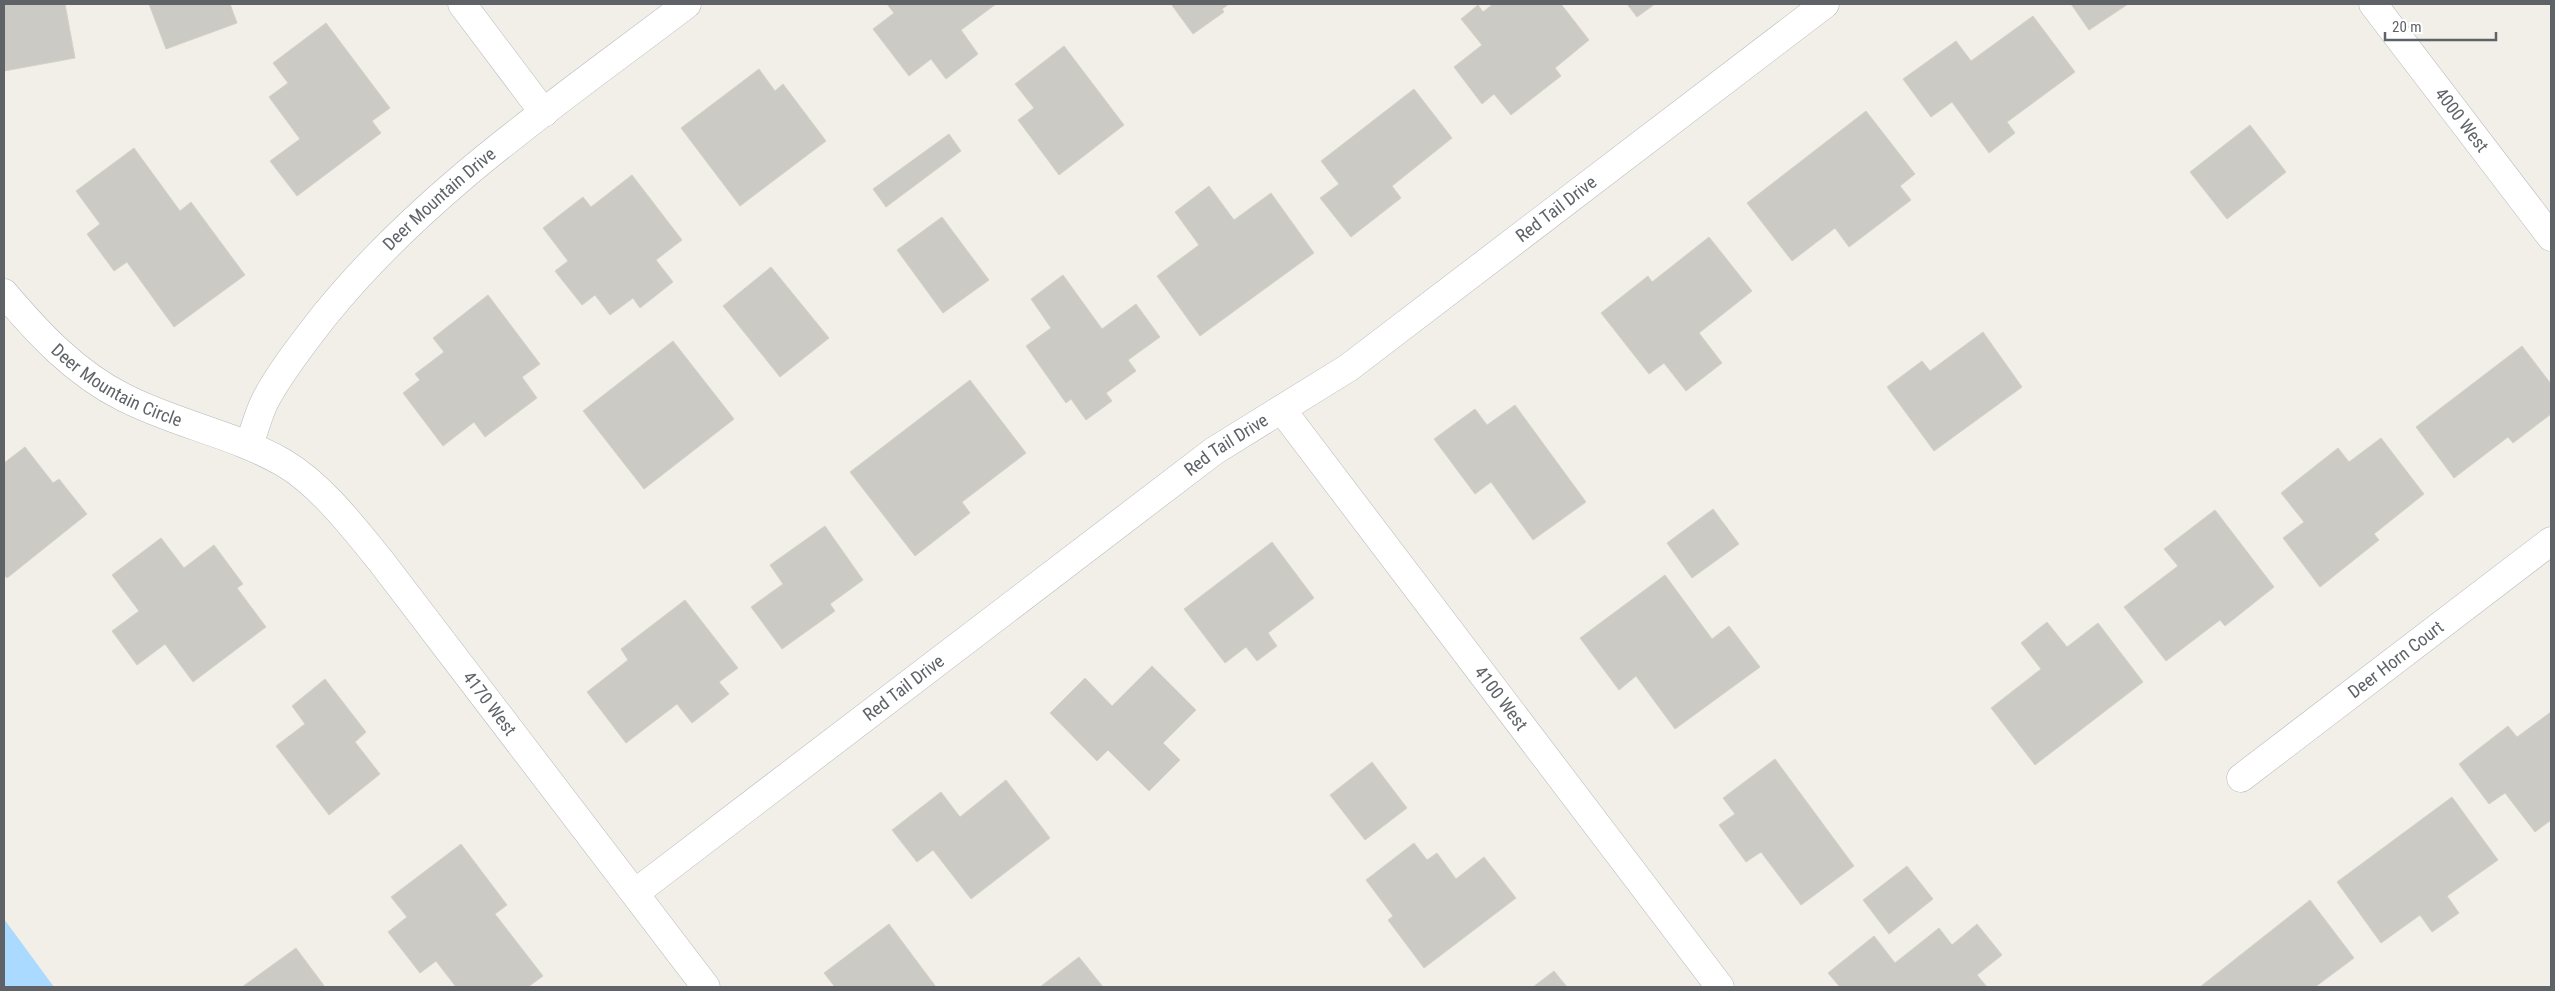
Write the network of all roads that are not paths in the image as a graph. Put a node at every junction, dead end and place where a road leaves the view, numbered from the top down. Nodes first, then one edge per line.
1 (462, 4) edge
2 (687, 4) edge
3 (1825, 4) edge
4 (2373, 4) edge
5 (544, 112) junction
6 (2551, 237) edge
7 (4, 293) edge
8 (1282, 410) junction
9 (249, 446) junction
10 (2551, 541) edge
11 (2241, 778) dead end
12 (635, 893) junction
13 (706, 987) edge
14 (1720, 987) edge

1 - 5 street
2 - 5 street, Deer Mountain Drive
3 - 8 street, Red Tail Drive
4 - 6 street, 4000 West
5 - 9 street, Deer Mountain Drive
7 - 9 street, Deer Mountain Circle
8 - 12 street, Red Tail Drive
8 - 14 street, 4100 West
9 - 12 street, 4170 West
10 - 11 street, Deer Horn Court
12 - 13 street, 4170 West

